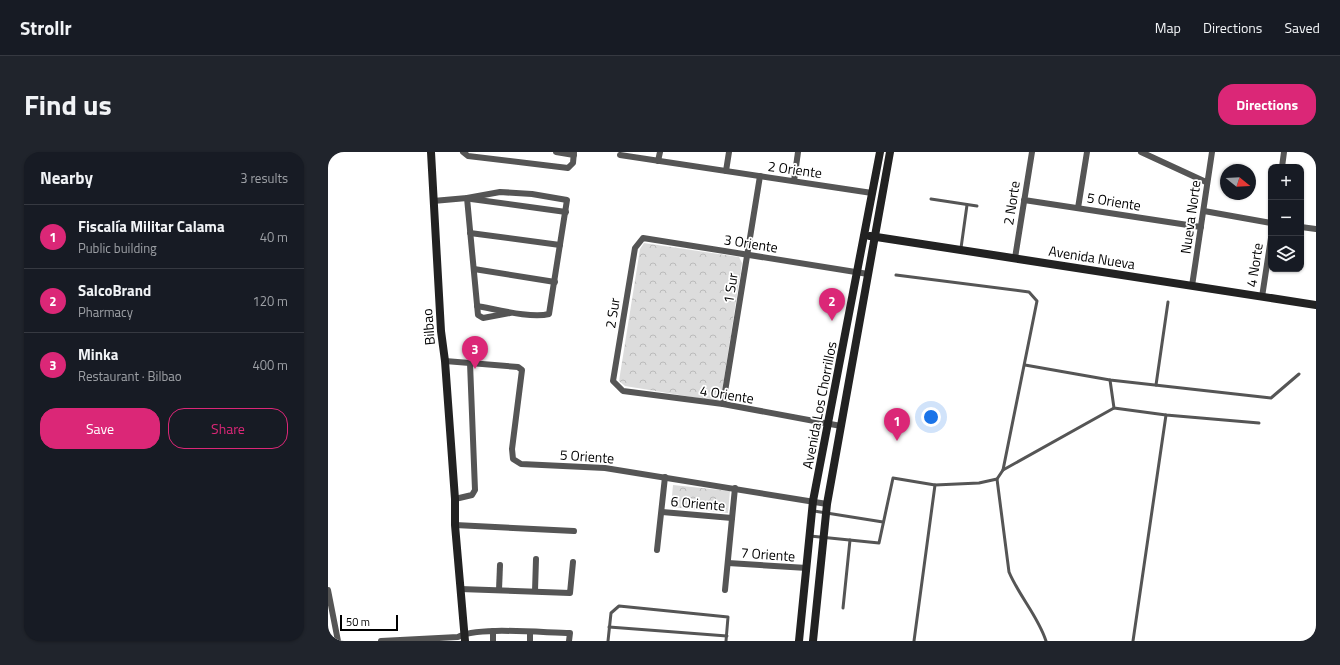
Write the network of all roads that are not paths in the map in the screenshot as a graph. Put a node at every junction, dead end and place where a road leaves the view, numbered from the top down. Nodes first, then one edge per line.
1 (431, 152) edge
2 (556, 152) edge
3 (660, 152) edge
4 (729, 152) edge
5 (798, 152) edge
6 (880, 152) edge
7 (890, 152) edge
8 (1032, 152) edge
9 (1087, 152) edge
10 (1141, 152) edge
11 (1212, 152) edge
12 (1284, 152) edge
13 (463, 153) edge
14 (574, 153) edge
15 (629, 154) edge
16 (620, 155) dead end
17 (658, 161) junction
18 (1282, 164) edge
19 (726, 171) junction
20 (760, 176) junction
21 (794, 181) junction
22 (1206, 182) junction
23 (872, 193) junction
24 (467, 198) junction
25 (931, 199) dead end
26 (1024, 200) junction
27 (433, 201) junction
28 (967, 205) junction
29 (977, 206) dead end
30 (1078, 208) junction
31 (1204, 211) junction
32 (566, 212) junction
33 (1268, 222) edge
34 (1201, 226) junction
35 (1304, 228) edge
36 (1316, 230) edge
37 (470, 233) junction
38 (864, 235) junction
39 (875, 236) junction
40 (560, 245) junction
41 (635, 248) joint
42 (961, 250) junction
43 (748, 255) junction
44 (1015, 258) junction
45 (1268, 258) edge
46 (474, 269) junction
47 (857, 273) junction
48 (868, 274) junction
49 (896, 275) dead end
50 (555, 282) junction
51 (1192, 286) junction
52 (1262, 297) junction
53 (1168, 302) dead end
54 (1316, 305) edge
55 (477, 306) junction
56 (514, 313) junction
57 (845, 338) junction
58 (856, 340) junction
59 (445, 361) junction
60 (470, 363) junction
61 (1025, 365) junction
62 (1299, 374) dead end
63 (1110, 380) junction
64 (613, 381) joint
65 (1156, 385) junction
66 (723, 404) junction
67 (1114, 408) junction
68 (1166, 415) junction
69 (828, 423) junction
70 (1259, 423) dead end
71 (841, 426) junction
72 (1003, 470) junction
73 (666, 477) junction
74 (997, 479) junction
75 (935, 485) junction
76 (735, 488) junction
77 (455, 499) junction
78 (814, 501) junction
79 (827, 504) junction
80 (812, 511) junction
81 (662, 512) junction
82 (826, 514) junction
83 (732, 518) junction
84 (883, 522) junction
85 (455, 525) junction
86 (574, 531) dead end
87 (810, 536) junction
88 (823, 537) junction
89 (850, 540) junction
90 (657, 550) dead end
91 (536, 559) dead end
92 (573, 562) dead end
93 (728, 563) junction
94 (500, 564) dead end
95 (807, 568) junction
96 (460, 589) junction
97 (328, 590) edge
98 (499, 590) junction
99 (725, 590) dead end
100 (535, 591) junction
101 (843, 608) dead end
102 (609, 627) junction
103 (493, 631) junction
104 (530, 632) junction
105 (727, 636) junction
106 (464, 637) edge
107 (338, 641) edge
108 (381, 641) edge
109 (493, 641) edge
110 (530, 641) edge
111 (569, 641) edge
112 (608, 641) edge
113 (726, 641) edge
114 (799, 641) edge
115 (813, 641) edge
116 (914, 641) edge
117 (1046, 641) edge
118 (1133, 641) edge

1 - 27 street, Bilbao
2 - 14 street
3 - 17 street
4 - 19 street
5 - 21 street
6 - 23 street, Avenida Los Chorrillos
7 - 39 street, Avenida Los Chorrillos
8 - 26 street, 2 Norte
9 - 30 street
10 - 22 street
11 - 22 street, Nueva Norte
12 - 18 street
13 - 14 street
15 - 16 street, 2 Oriente
15 - 17 street, 2 Oriente
17 - 19 street, 2 Oriente
19 - 20 street, 2 Oriente
20 - 21 street, 2 Oriente
20 - 43 street, 1 Sur
21 - 23 street, 2 Oriente
22 - 31 street, Nueva Norte
23 - 38 street, Avenida Los Chorrillos
24 - 27 street
24 - 32 street
24 - 32 street
24 - 37 street
25 - 28 lane
26 - 30 street, 5 Oriente
26 - 44 street, 2 Norte
27 - 59 street, Bilbao
28 - 29 lane
28 - 42 lane
30 - 34 street, 5 Oriente
31 - 33 street
31 - 34 street, Nueva Norte
32 - 40 street
34 - 51 street, Nueva Norte
35 - 36 street
37 - 40 street
37 - 46 street
38 - 39 street, Avenida Nueva
38 - 47 street, Avenida Los Chorrillos
39 - 42 street, Avenida Nueva
39 - 48 street, Avenida Los Chorrillos
40 - 50 street
41 - 43 street, 3 Oriente
41 - 64 street, 2 Sur
42 - 44 street, Avenida Nueva
43 - 47 street, 3 Oriente
43 - 66 street, 1 Sur
44 - 51 street, Avenida Nueva
45 - 52 street, 4 Norte
46 - 50 street
46 - 55 street
47 - 48 street, 3 Oriente
47 - 57 street, Avenida Los Chorrillos
48 - 58 street, Avenida Los Chorrillos
49 - 61 lane
50 - 56 street
51 - 52 street, Avenida Nueva
52 - 54 street, Avenida Nueva
53 - 65 lane
55 - 56 street
55 - 56 street
57 - 58 street
57 - 69 street, Avenida Los Chorrillos
58 - 71 street, Avenida Los Chorrillos
59 - 60 street, 5 Oriente
59 - 77 street, Bilbao
60 - 73 street, 5 Oriente
60 - 77 street
61 - 63 lane
61 - 72 lane
62 - 65 lane
63 - 65 lane
63 - 67 lane
64 - 66 street, 4 Oriente
66 - 69 street, 4 Oriente
67 - 68 lane
67 - 72 lane
68 - 70 lane
68 - 118 lane
69 - 71 street, 4 Oriente
69 - 78 street, Avenida Los Chorrillos
71 - 79 street, Avenida Los Chorrillos
72 - 74 lane
73 - 76 street, 5 Oriente
73 - 81 street
74 - 75 lane
74 - 117 lane
75 - 84 lane
75 - 116 lane
76 - 78 street, 5 Oriente
76 - 83 street
77 - 85 street, Bilbao
78 - 79 street, 5 Oriente
78 - 80 street, Avenida Los Chorrillos
79 - 82 street, Avenida Los Chorrillos
80 - 82 lane
80 - 87 street, Avenida Los Chorrillos
81 - 83 street, 6 Oriente
81 - 90 street
82 - 84 lane
82 - 88 street, Avenida Los Chorrillos
83 - 93 street
84 - 89 lane
85 - 86 street
85 - 96 street, Bilbao
87 - 88 lane
87 - 95 street, Avenida Los Chorrillos
88 - 89 lane
88 - 115 street, Avenida Los Chorrillos
89 - 101 lane
91 - 100 street
92 - 100 street
93 - 95 street, 7 Oriente
93 - 99 street
94 - 98 street
95 - 114 street, Avenida Los Chorrillos
96 - 98 street
96 - 106 street, Bilbao
97 - 107 street
98 - 100 street
102 - 105 lane
102 - 105 lane
102 - 112 lane
103 - 104 street
103 - 106 street
103 - 109 street
104 - 110 street
104 - 111 street
105 - 113 lane
106 - 108 street

